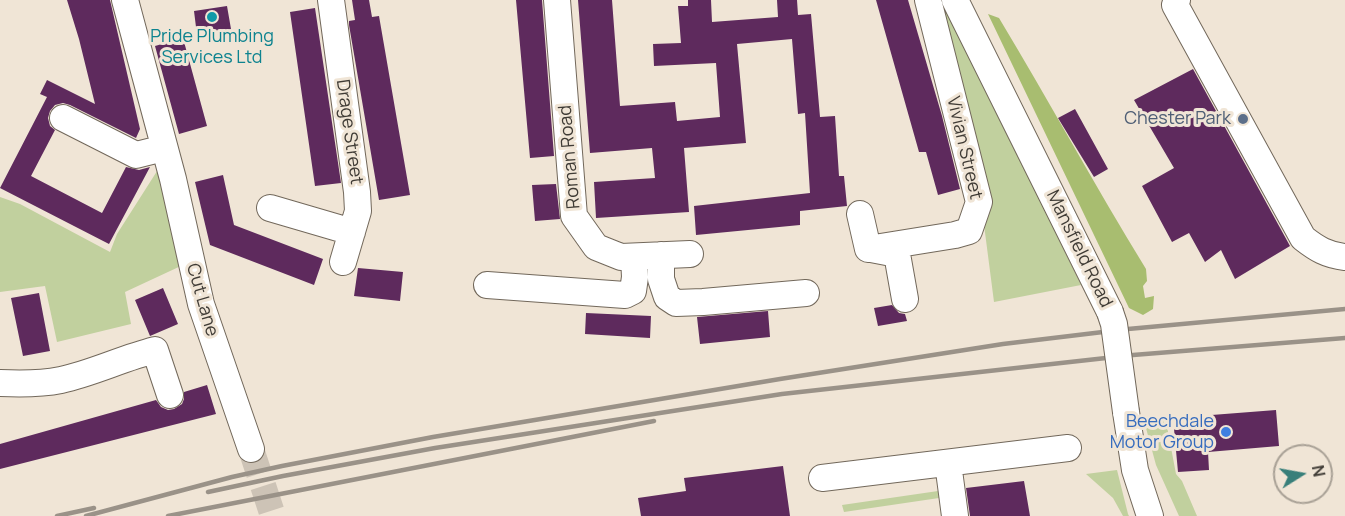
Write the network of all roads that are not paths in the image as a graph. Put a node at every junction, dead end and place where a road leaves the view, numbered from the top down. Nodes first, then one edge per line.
1 (125, 0) edge
2 (332, 0) edge
3 (557, 0) edge
4 (928, 0) edge
5 (955, 0) edge
6 (1177, 0) edge
7 (63, 118) dead end
8 (164, 148) junction
9 (270, 208) dead end
10 (860, 214) dead end
11 (352, 232) junction
12 (868, 249) junction
13 (690, 254) dead end
14 (661, 255) junction
15 (634, 257) junction
16 (1345, 257) edge
17 (343, 262) dead end
18 (487, 285) dead end
19 (807, 293) dead end
20 (905, 299) dead end
21 (0, 383) edge
22 (170, 394) dead end
23 (1068, 448) dead end
24 (251, 449) tunnel mouth
25 (948, 463) junction
26 (822, 478) dead end
27 (955, 516) edge
28 (1150, 516) edge

1 - 8 street, Cut Lane
2 - 11 street, Drage Street
3 - 15 street, Roman Road
4 - 12 street, Vivian Street
5 - 28 street, Mansfield Road, bridge
6 - 16 street
7 - 8 street
8 - 24 street, Cut Lane
9 - 11 street
10 - 12 street
11 - 17 street, Drage Street
12 - 20 street
13 - 14 street, Roman Road
14 - 15 street, Roman Road
14 - 19 street
15 - 18 street
21 - 22 street
23 - 25 street
25 - 26 street
25 - 27 street

